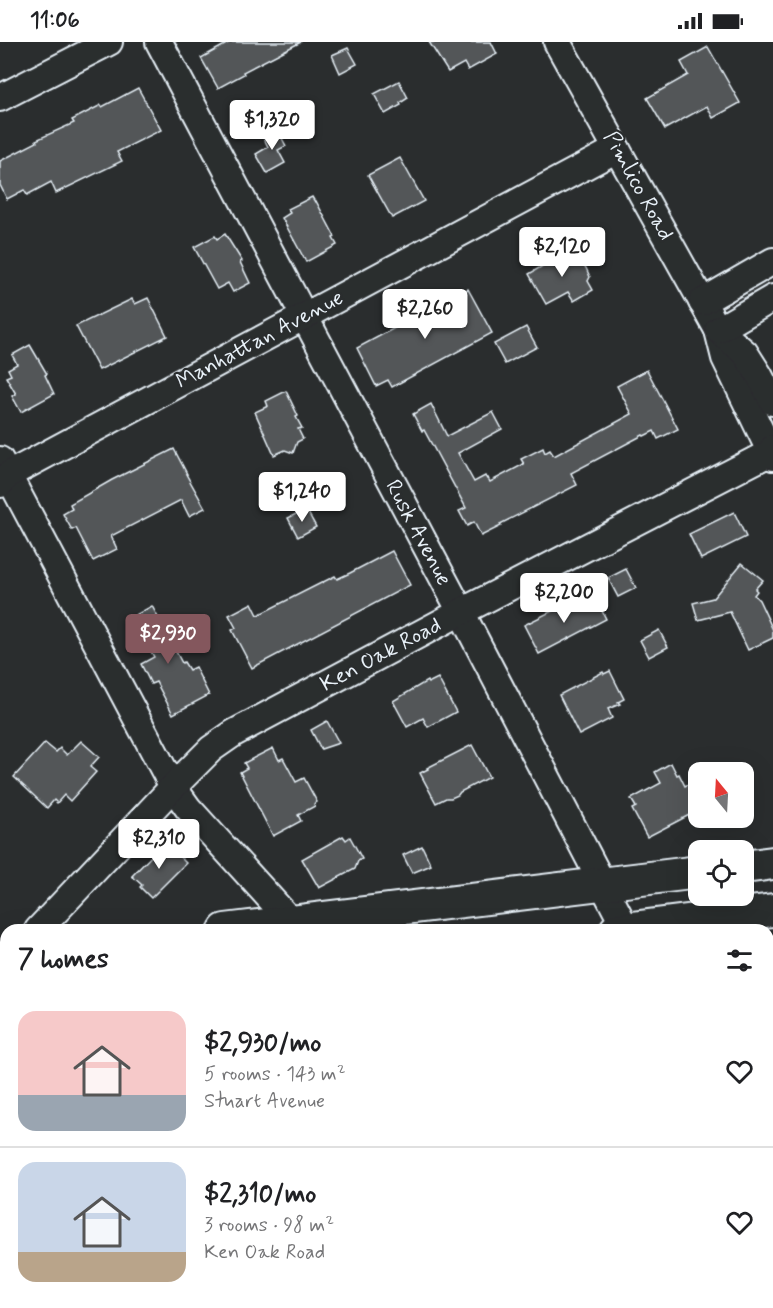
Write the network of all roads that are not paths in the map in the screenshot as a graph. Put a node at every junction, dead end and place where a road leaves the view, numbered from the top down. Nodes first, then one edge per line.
1 (109, 42) edge
2 (159, 42) edge
3 (556, 42) edge
4 (0, 98) edge
5 (617, 149) junction
6 (773, 261) edge
7 (773, 298) edge
8 (702, 302) junction
9 (303, 317) junction
10 (718, 330) junction
11 (773, 402) edge
12 (772, 452) edge
13 (3, 473) edge
14 (461, 612) junction
15 (173, 788) junction
16 (773, 863) edge
17 (754, 866) edge
18 (688, 873) edge
19 (603, 884) junction
20 (773, 910) edge
21 (44, 924) edge
22 (293, 924) edge
23 (310, 924) edge
24 (619, 924) edge
25 (661, 924) edge

1 - 4 street
2 - 9 street, Rusk Avenue
3 - 5 street, Pimlico Road
5 - 8 street, Pimlico Road
5 - 9 street, Manhattan Avenue
6 - 8 street
7 - 10 street
8 - 10 street, Pimlico Road
9 - 13 street, Manhattan Avenue
9 - 14 street, Rusk Avenue
10 - 11 street, Pimlico Road
10 - 12 street, Pimlico Road
12 - 14 street, Ken Oak Road
13 - 15 street
14 - 15 street, Ken Oak Road
14 - 19 street, Rusk Avenue
15 - 21 street, Ken Oak Road
15 - 22 street
16 - 17 main road
18 - 19 main road
19 - 23 main road
19 - 24 street, Rusk Avenue
20 - 25 main road

